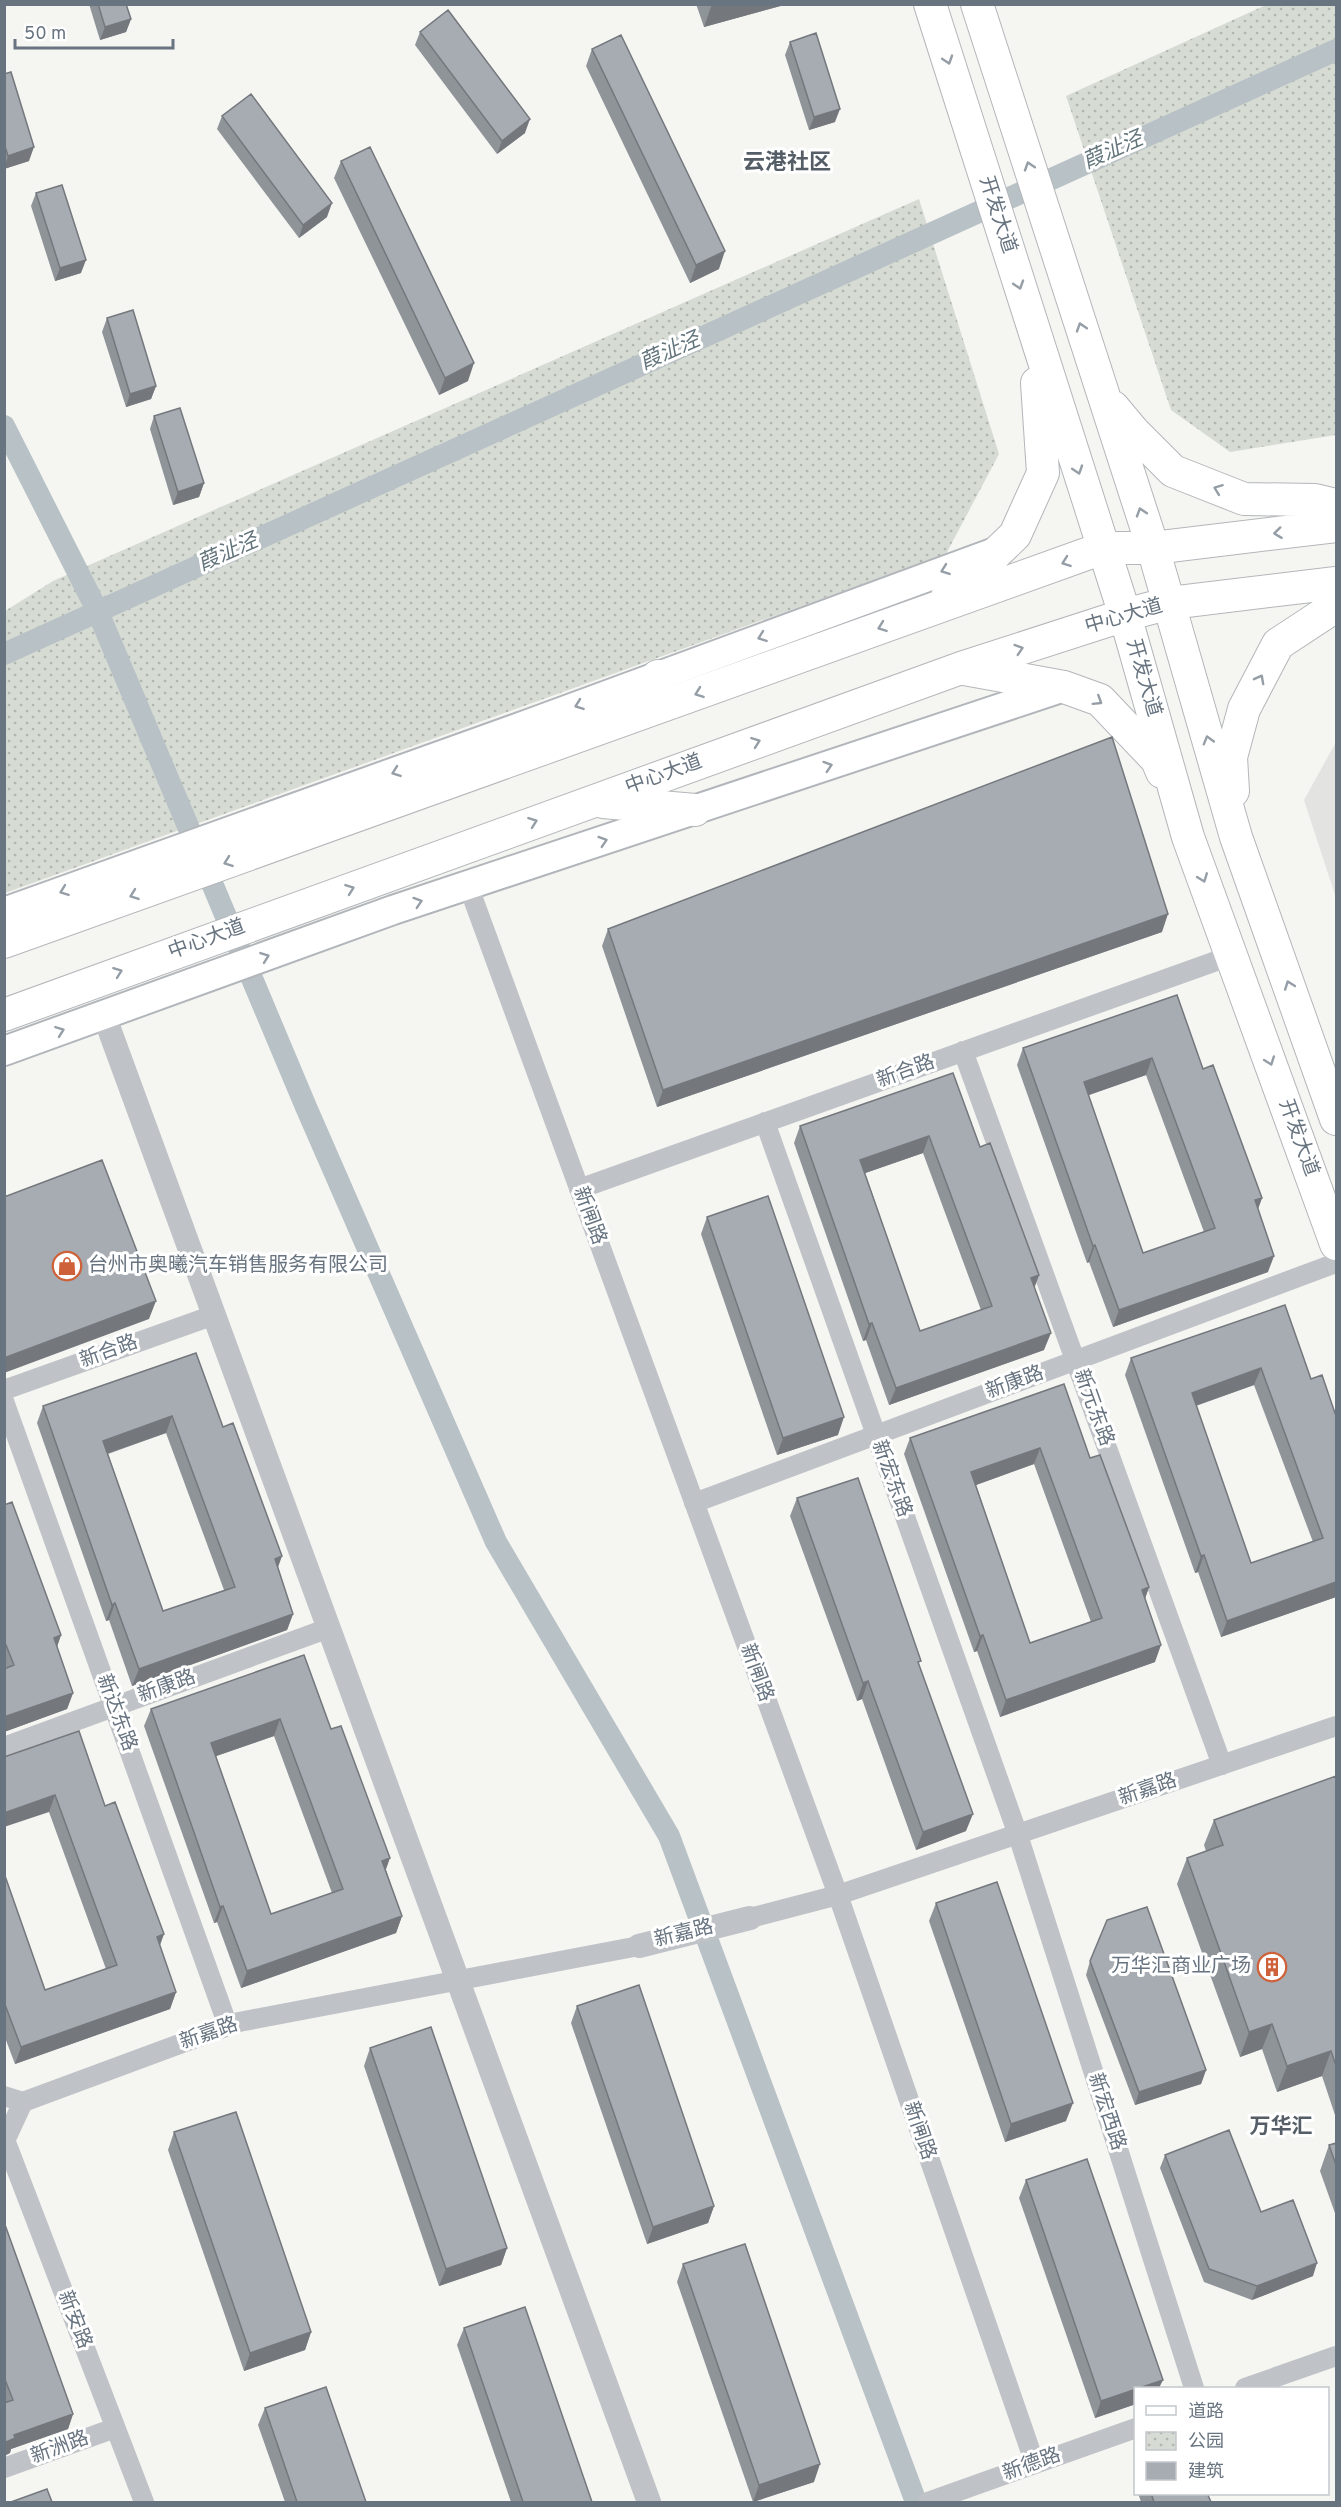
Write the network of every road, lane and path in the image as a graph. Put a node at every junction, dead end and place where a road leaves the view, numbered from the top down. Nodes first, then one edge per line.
1 (930, 4) edge
2 (977, 4) edge
3 (1031, 322) junction
4 (1103, 393) junction
5 (1336, 505) edge
6 (1336, 526) edge
7 (1103, 548) junction
8 (1153, 548) junction
9 (1000, 550) junction
10 (1336, 583) edge
11 (1170, 603) junction
12 (1336, 606) edge
13 (928, 611) junction
14 (1125, 615) junction
15 (961, 668) junction
16 (658, 676) junction
17 (1065, 687) junction
18 (606, 726) junction
19 (593, 801) junction
20 (695, 810) junction
21 (260, 836) junction
22 (1188, 837) junction
23 (1236, 837) junction
24 (184, 863) junction
25 (468, 885) junction
26 (4, 912) edge
27 (4, 942) edge
28 (1233, 955) junction
29 (36, 1003) junction
30 (4, 1015) edge
31 (104, 1015) junction
32 (4, 1033) edge
33 (4, 1051) edge
34 (963, 1051) junction
35 (1336, 1119) edge
36 (765, 1122) junction
37 (579, 1189) junction
38 (1336, 1244) edge
39 (1336, 1263) edge
40 (214, 1315) junction
41 (1076, 1361) junction
42 (4, 1390) edge
43 (4, 1401) edge
44 (876, 1435) junction
45 (694, 1503) junction
46 (329, 1628) junction
47 (114, 1707) junction
48 (1336, 1726) edge
49 (4, 1747) edge
50 (1222, 1765) junction
51 (1018, 1835) junction
52 (837, 1895) junction
53 (750, 1918) joint
54 (639, 1946) joint
55 (458, 1981) junction
56 (228, 2026) junction
57 (14, 2099) edge
58 (5, 2141) edge
59 (1336, 2356) edge
60 (1194, 2387) edge
61 (1248, 2387) edge
62 (115, 2428) junction
63 (1134, 2429) edge
64 (1035, 2464) junction
65 (4, 2468) edge
66 (144, 2502) edge
67 (649, 2502) edge
68 (928, 2502) edge

1 -> 3 main road, 开发大道
4 -> 2 main road
3 -> 7 main road, 开发大道
3 - 9 main road
5 -> 4 main road
8 -> 4 main road
6 -> 8 main road
7 - 8 main road
7 -> 13 main road
7 - 14 main road, 开发大道
8 - 11 main road
9 - 13 main road
9 -> 16 main road
10 - 11 main road, 中心大道
11 - 14 main road, 中心大道
23 -> 11 main road
23 -> 12 main road
13 -> 18 main road
15 -> 14 main road, 中心大道
14 - 22 main road, 开发大道
15 - 17 main road
19 -> 15 main road, 中心大道
16 - 18 main road
16 -> 21 main road
20 -> 17 main road
17 -> 22 main road
18 - 21 main road
19 - 20 main road
29 -> 19 main road, 中心大道
25 -> 20 main road
21 -> 24 main road
22 -> 28 main road, 开发大道
35 -> 23 main road
24 -> 26 main road
24 -> 27 main road
31 -> 25 main road
25 - 37 street, 新闸路
28 - 34 street, 新合路
28 -> 38 main road, 开发大道
29 - 30 main road, 中心大道
29 - 32 main road
33 -> 31 main road
31 - 40 street
34 - 36 street, 新合路
34 - 41 street, 新元东路
36 - 37 street, 新合路
36 - 44 street, 新宏东路
37 - 45 street, 新闸路
39 - 41 street, 新康路
40 - 42 street, 新合路
40 - 46 street
41 - 44 street, 新康路
41 - 50 street, 新元东路
43 - 47 street, 新达东路
44 - 45 street, 新康路
44 - 51 street, 新宏东路
45 - 52 street, 新闸路
46 - 47 street, 新康路
46 - 55 street
47 - 49 street, 新康路
47 - 56 street, 新达东路
48 - 50 street, 新嘉路
50 - 51 street, 新嘉路
51 - 52 street, 新嘉路
51 - 60 street, 新宏西路
52 - 53 street, 新嘉路
52 - 64 street, 新闸路
53 - 54 street, 新嘉路
54 - 55 street, 新嘉路
55 - 56 street, 新嘉路
55 - 67 street
56 - 57 street, 新嘉路
57 - 58 street, 新嘉路
58 - 62 street, 新安路
59 - 61 street
62 - 65 street, 新洲路
62 - 66 street, 新安路
63 - 64 street, 新德路
64 - 68 street, 新德路

